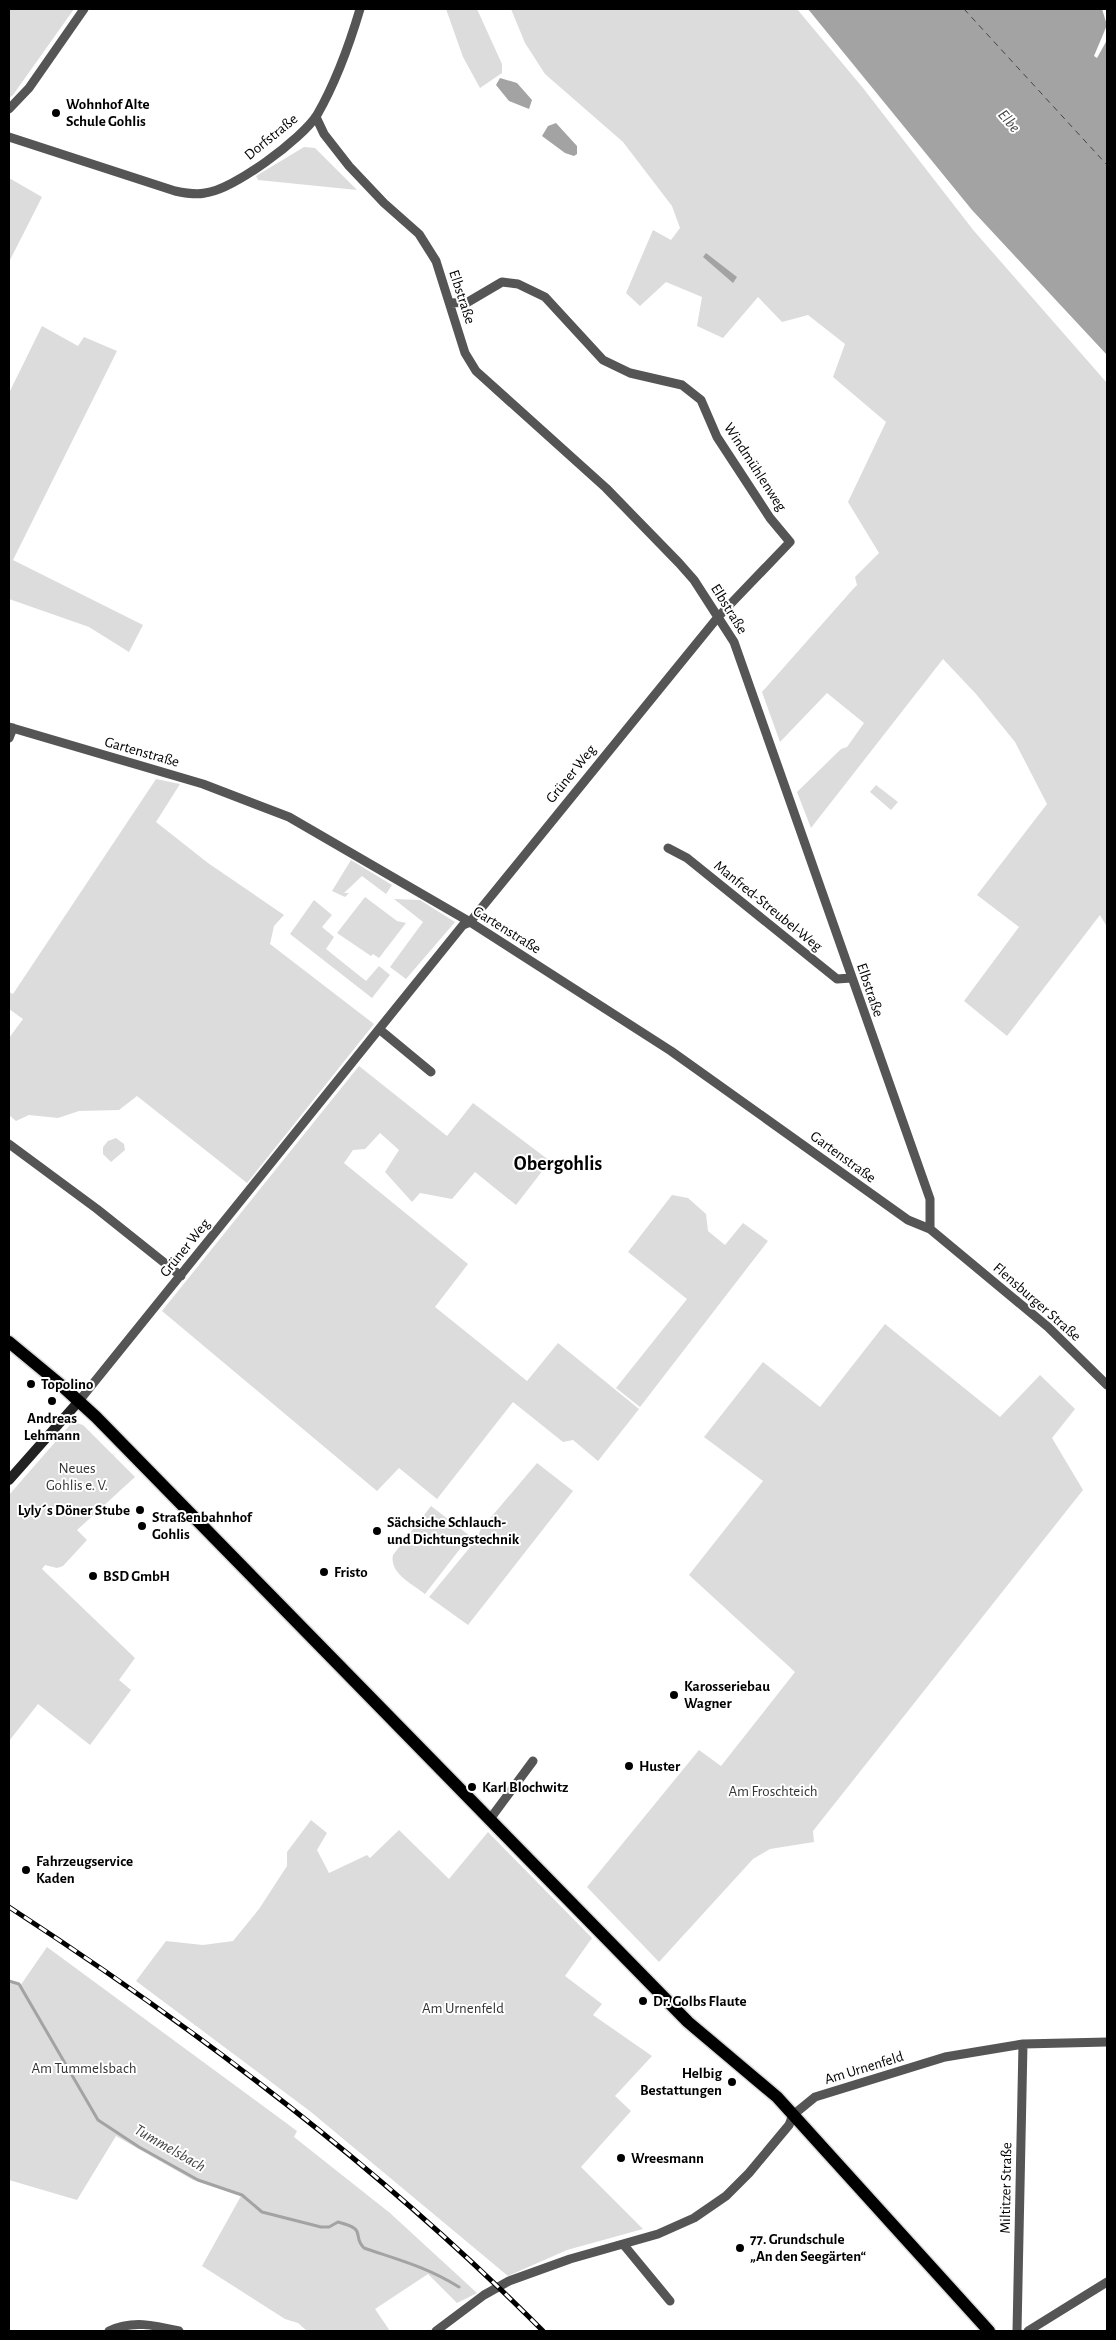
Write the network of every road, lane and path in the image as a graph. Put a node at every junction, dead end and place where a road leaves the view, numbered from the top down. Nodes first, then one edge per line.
1 (84, 9) edge
2 (360, 9) edge
3 (9, 109) edge
4 (316, 117) junction
5 (9, 137) edge
6 (451, 303) junction
7 (790, 542) joint
8 (718, 617) junction
9 (11, 728) edge
10 (9, 738) edge
11 (668, 848) dead end
12 (470, 922) junction
13 (852, 978) junction
14 (379, 1029) junction
15 (431, 1072) dead end
16 (9, 1144) edge
17 (930, 1229) junction
18 (946, 1243) joint
19 (181, 1276) junction
20 (9, 1342) edge
21 (1107, 1385) edge
22 (79, 1401) junction
23 (9, 1480) edge
24 (532, 1761) dead end
25 (490, 1820) junction
26 (1107, 2042) edge
27 (1023, 2044) junction
28 (793, 2115) junction
29 (623, 2244) junction
30 (1107, 2282) edge
31 (670, 2301) dead end
32 (109, 2331) edge
33 (179, 2331) edge
34 (436, 2331) edge
35 (989, 2331) edge
36 (1017, 2331) edge
37 (1028, 2331) edge

1 - 3 street
2 - 4 street, Dorfstraße
4 - 5 street, Dorfstraße
4 - 6 street, Elbstraße
6 - 7 street, Windmühlenweg
6 - 8 street, Elbstraße
7 - 8 street, Grüner Weg
8 - 12 street, Grüner Weg
8 - 13 street, Elbstraße
9 - 10 street
9 - 12 street, Gartenstraße
11 - 13 street, Manfred-Streubel-Weg
12 - 14 street, Grüner Weg
12 - 17 street, Gartenstraße
13 - 17 street, Elbstraße
14 - 15 street
14 - 19 street, Grüner Weg
16 - 19 street
17 - 18 street, Gartenstraße
18 - 21 street, Flensburger Straße
19 - 22 street, Grüner Weg
20 - 22 main road
22 - 23 street, Grüner Weg
22 - 25 main road
24 - 25 street
25 - 28 main road
26 - 27 street, Am Urnenfeld
27 - 28 street, Am Urnenfeld
27 - 36 street, Miltitzer Straße
28 - 29 street, Am Urnenfeld
28 - 35 main road
29 - 31 street
29 - 34 street, Am Urnenfeld
30 - 37 street
32 - 33 street

